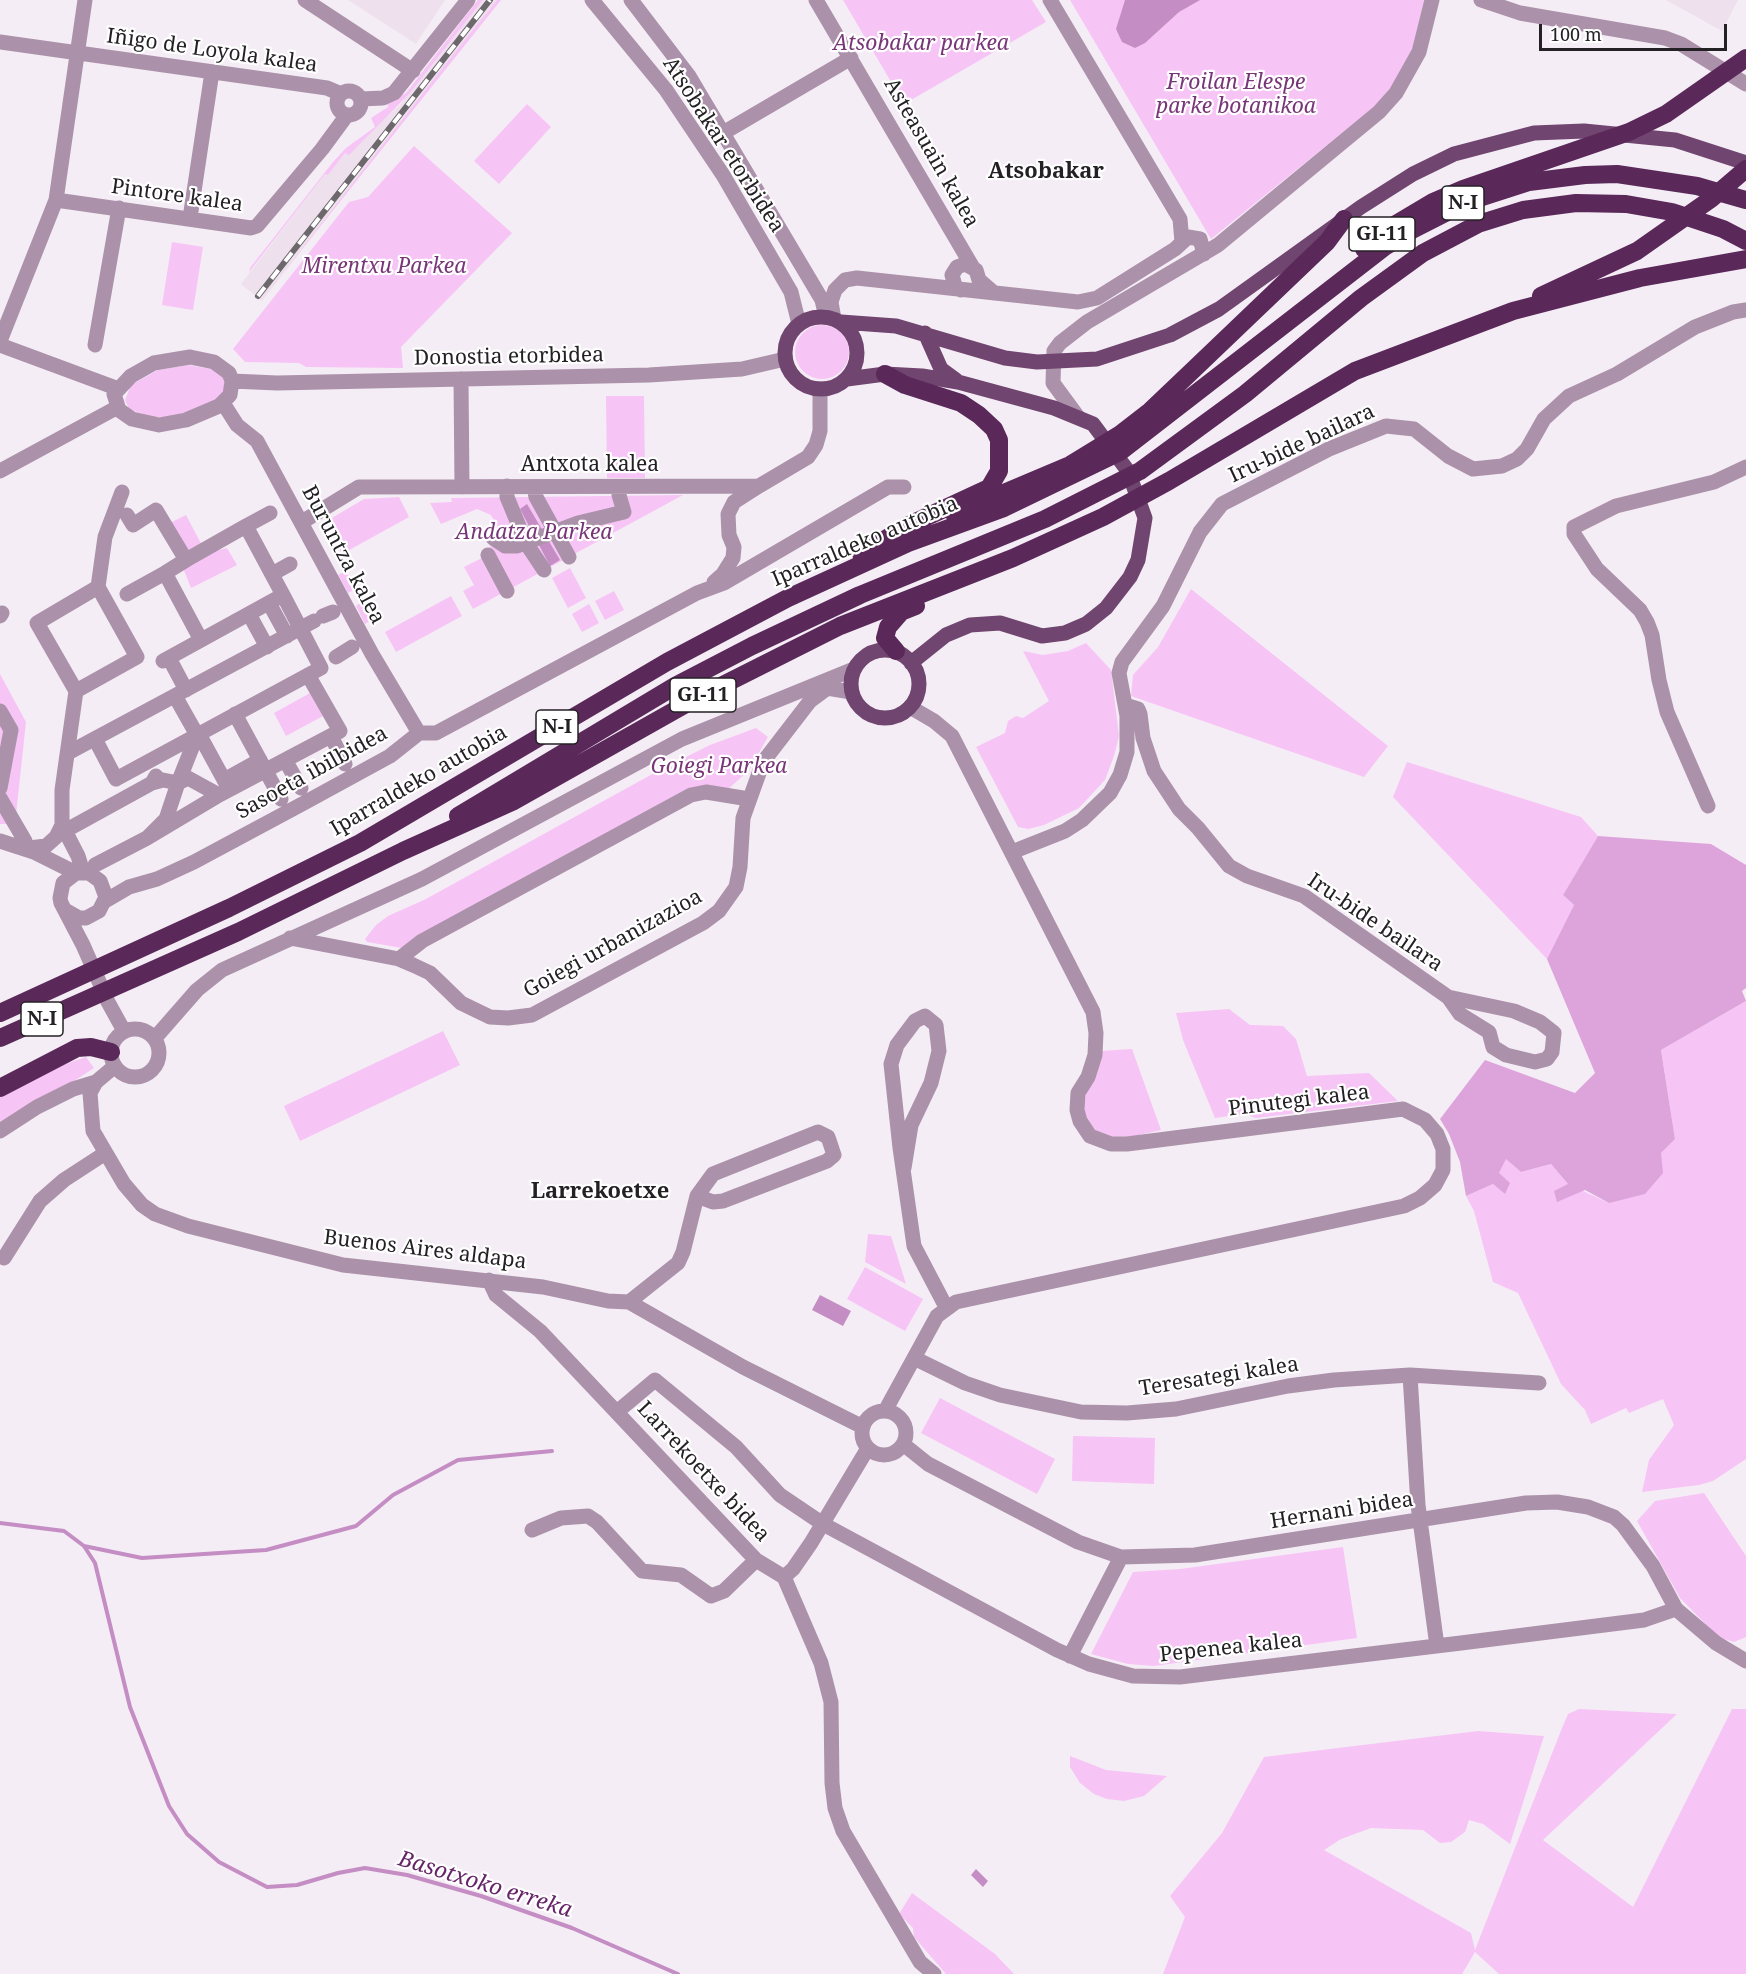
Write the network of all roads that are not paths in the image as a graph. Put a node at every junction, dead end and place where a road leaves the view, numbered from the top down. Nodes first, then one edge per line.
1 (85, 0) edge
2 (305, 0) edge
3 (468, 0) edge
4 (592, 0) edge
5 (632, 0) edge
6 (816, 0) edge
7 (1050, 0) edge
8 (1432, 0) edge
9 (1481, 0) edge
10 (0, 42) edge
11 (77, 53) junction
12 (851, 58) junction
13 (1746, 58) edge
14 (416, 67) junction
15 (212, 72) junction
16 (1746, 84) edge
17 (341, 94) junction
18 (361, 99) junction
19 (347, 115) junction
20 (723, 133) junction
21 (1746, 163) edge
22 (1746, 169) edge
23 (56, 200) junction
24 (1746, 200) edge
25 (119, 208) junction
26 (190, 218) junction
27 (1344, 219) junction
28 (1746, 241) edge
29 (1182, 242) junction
30 (1204, 254) junction
31 (1746, 259) edge
32 (971, 281) junction
33 (1097, 298) junction
34 (1746, 310) edge
35 (1108, 311) junction
36 (1513, 311) junction
37 (834, 319) junction
38 (799, 324) junction
39 (925, 333) junction
40 (0, 343) edge
41 (95, 345) dead end
42 (785, 359) junction
43 (1228, 370) junction
44 (885, 374) junction
45 (461, 379) junction
46 (847, 379) junction
47 (232, 381) junction
48 (958, 382) junction
49 (116, 388) junction
50 (820, 389) junction
51 (223, 403) junction
52 (118, 407) junction
53 (1155, 416) junction
54 (1078, 417) junction
55 (1746, 467) edge
56 (1073, 470) junction
57 (0, 471) edge
58 (507, 486) junction
59 (759, 486) junction
60 (462, 487) junction
61 (534, 487) junction
62 (904, 487) dead end
63 (122, 492) dead end
64 (620, 495) dead end
65 (270, 513) dead end
66 (127, 515) dead end
67 (302, 522) junction
68 (246, 526) junction
69 (556, 531) junction
70 (493, 538) dead end
71 (526, 543) junction
72 (734, 546) junction
73 (865, 551) junction
74 (488, 555) dead end
75 (569, 557) dead end
76 (1013, 558) junction
77 (186, 560) junction
78 (756, 562) junction
79 (290, 564) dead end
80 (544, 570) dead end
81 (165, 573) junction
82 (272, 574) junction
83 (98, 587) junction
84 (507, 591) dead end
85 (702, 591) junction
86 (127, 594) dead end
87 (283, 595) junction
88 (268, 603) junction
89 (249, 614) junction
90 (311, 623) junction
91 (739, 623) junction
92 (201, 640) junction
93 (267, 647) junction
94 (352, 647) dead end
95 (896, 651) junction
96 (336, 657) dead end
97 (912, 663) junction
98 (854, 669) junction
99 (308, 675) junction
100 (829, 687) junction
101 (76, 691) junction
102 (851, 692) junction
103 (180, 693) junction
104 (772, 701) junction
105 (1125, 705) junction
106 (910, 707) junction
107 (0, 711) edge
108 (235, 714) junction
109 (792, 722) junction
110 (198, 734) junction
111 (418, 734) junction
112 (331, 736) junction
113 (95, 739) junction
114 (68, 753) junction
115 (151, 760) junction
116 (285, 760) junction
117 (345, 764) dead end
118 (263, 765) junction
119 (152, 783) junction
120 (178, 783) junction
121 (0, 788) edge
122 (224, 788) junction
123 (301, 788) dead end
124 (0, 798) edge
125 (281, 799) dead end
126 (749, 799) junction
127 (1708, 806) dead end
128 (67, 826) junction
129 (147, 838) junction
130 (0, 841) edge
131 (24, 845) junction
132 (403, 851) junction
133 (1012, 852) junction
134 (51, 860) junction
135 (88, 872) junction
136 (63, 883) junction
137 (129, 887) junction
138 (105, 901) junction
139 (65, 910) junction
140 (94, 915) junction
141 (340, 917) junction
142 (290, 938) junction
143 (83, 945) junction
144 (340, 949) junction
145 (399, 959) junction
146 (1448, 997) junction
147 (0, 1012) edge
148 (124, 1031) junction
149 (0, 1038) edge
150 (155, 1038) junction
151 (113, 1059) junction
152 (96, 1082) junction
153 (0, 1088) edge
154 (896, 1100) junction
155 (920, 1104) junction
156 (0, 1131) edge
157 (104, 1154) junction
158 (904, 1168) junction
159 (697, 1196) junction
160 (4, 1258) dead end
161 (489, 1280) junction
162 (628, 1302) junction
163 (946, 1307) junction
164 (914, 1358) junction
165 (1410, 1375) junction
166 (1539, 1383) dead end
167 (618, 1411) junction
168 (885, 1411) junction
169 (863, 1427) junction
170 (903, 1444) junction
171 (868, 1448) junction
172 (1420, 1520) junction
173 (823, 1524) junction
174 (532, 1530) dead end
175 (1121, 1557) junction
176 (756, 1560) junction
177 (784, 1577) junction
178 (1676, 1609) junction
179 (1437, 1646) junction
180 (1070, 1656) junction
181 (1746, 1661) edge
182 (934, 1974) edge

1 - 11 street, Iñigo de Loyola kalea
2 - 14 street
3 - 14 street
4 - 38 street, Atsobakar etorbidea
5 - 20 street, Atsobakar etorbidea
6 - 12 street, Asteasuain kalea
7 - 29 street
8 - 30 street
9 - 16 street
10 - 11 street, Iñigo de Loyola kalea
11 - 15 street, Iñigo de Loyola kalea
11 - 23 street
12 - 20 street
12 - 32 street, Asteasuain kalea
13 - 43 highway, GI-11
14 - 18 street
15 - 17 street, Iñigo de Loyola kalea
15 - 26 street
17 - 18 street
17 - 19 street
18 - 19 street
19 - 26 street, Pintore kalea
20 - 37 street, Atsobakar etorbidea
21 - 27 main road
22 - 36 highway, GI-11
23 - 25 street, Pintore kalea
23 - 40 street
24 - 43 highway, N-I
25 - 26 street, Pintore kalea
25 - 41 street
27 - 39 main road
27 - 53 highway
28 - 132 highway, N-I
29 - 30 street
29 - 33 street
30 - 35 street
31 - 36 highway
32 - 33 street
32 - 37 street
33 - 35 street
34 - 105 street, Iru-bide bailara
35 - 54 street
36 - 76 highway, GI-11
37 - 38 main road
37 - 39 main road
37 - 46 main road
38 - 42 main road
39 - 48 main road
40 - 49 street
42 - 45 street, Donostia etorbidea
42 - 50 main road
43 - 53 highway, N-I
44 - 46 main road
44 - 48 main road
44 - 73 highway
45 - 47 street, Donostia etorbidea
45 - 60 street
46 - 50 main road
47 - 49 street
47 - 51 street
48 - 54 main road
49 - 52 street
50 - 59 street
51 - 52 street
51 - 67 street, Buruntza kalea
52 - 57 street
53 - 56 highway
54 - 97 main road
55 - 127 street
56 - 73 highway
56 - 91 highway, Iparraldeko autobia / N-I
58 - 60 street, Antxota kalea
58 - 61 street, Antxota kalea
58 - 71 street
59 - 61 street, Antxota kalea
59 - 72 street
60 - 67 street, Antxota kalea
61 - 69 street
62 - 78 street, Sasoeta ibilbidea
63 - 83 street
64 - 69 street
65 - 68 street
66 - 77 street
67 - 111 street, Buruntza kalea
68 - 77 street
68 - 82 street
69 - 71 street
69 - 75 street
70 - 71 street
71 - 80 street
72 - 78 street
72 - 85 street, Sasoeta ibilbidea
73 - 91 highway
74 - 84 street
76 - 95 highway
76 - 132 highway, GI-11
77 - 81 street
78 - 85 street, Sasoeta ibilbidea
79 - 82 street
81 - 86 street
81 - 92 street
82 - 87 street
83 - 101 street
83 - 101 street
85 - 111 street, Sasoeta ibilbidea
87 - 88 street
87 - 90 street
88 - 89 street
88 - 90 street
89 - 92 street
89 - 93 street
90 - 93 street
90 - 99 street
91 - 147 highway, Iparraldeko autobia / N-I
92 - 103 street
93 - 103 street
94 - 96 street
95 - 97 main road
95 - 98 main road
97 - 106 main road
98 - 102 main road
98 - 104 street
99 - 108 street
99 - 112 street
100 - 102 street
100 - 104 street
100 - 109 street, Goiegi urbanizazioa
101 - 114 street
102 - 106 main road
103 - 110 street
103 - 113 street
104 - 109 street
104 - 141 street
105 - 133 street, Iru-bide bailara
105 - 146 street, Iru-bide bailara
106 - 133 street, Pinutegi kalea
107 - 121 street
108 - 110 street
108 - 118 street
109 - 126 street, Goiegi urbanizazioa
110 - 115 street
110 - 120 street
110 - 122 street
111 - 137 street, Sasoeta ibilbidea
112 - 116 street
112 - 117 street
113 - 114 street
113 - 115 street
114 - 128 street
115 - 119 street
116 - 118 street
116 - 123 street
118 - 122 street
118 - 125 street
119 - 120 street
119 - 128 street
120 - 122 street
120 - 129 street
122 - 129 street
124 - 131 street
126 - 145 street
126 - 145 street, Goiegi urbanizazioa
128 - 131 street
128 - 135 street
129 - 135 street
130 - 131 street
131 - 134 street
132 - 149 highway, N-I
133 - 163 street, Pinutegi kalea
134 - 135 street
134 - 136 street
135 - 136 street
135 - 137 street
135 - 138 street
136 - 139 street
137 - 138 street, Sasoeta ibilbidea
138 - 140 street
139 - 140 street
139 - 143 street
140 - 143 street
141 - 142 street
141 - 144 street
142 - 144 street, Goiegi urbanizazioa
142 - 150 street
143 - 148 street
144 - 145 street, Goiegi urbanizazioa
146 - 146 street, Iru-bide bailara
148 - 150 street
148 - 151 street
150 - 151 street
151 - 152 street
151 - 153 highway
152 - 156 street
152 - 157 street, Buenos Aires aldapa
154 - 155 street
154 - 155 street
154 - 158 street
155 - 158 street
157 - 160 street
157 - 161 street, Buenos Aires aldapa
158 - 163 street
159 - 159 street
159 - 162 street
161 - 162 street, Buenos Aires aldapa
161 - 167 street, Larrekoetxe bidea
162 - 169 street, Buenos Aires aldapa
163 - 164 street
164 - 165 street, Teresategi kalea
164 - 168 street
165 - 166 street, Teresategi kalea
165 - 172 street
167 - 173 street, Pepenea kalea
167 - 176 street, Larrekoetxe bidea
168 - 169 street
168 - 170 street
169 - 171 street
170 - 171 street
170 - 175 street, Hernani bidea
171 - 173 street
172 - 175 street, Hernani bidea
172 - 178 street, Hernani bidea
172 - 179 street
173 - 177 street
173 - 180 street, Pepenea kalea
174 - 176 street
175 - 180 street
176 - 177 street, Larrekoetxe bidea
177 - 182 street
178 - 179 street, Pepenea kalea
178 - 181 street, Hernani bidea
179 - 180 street, Pepenea kalea

